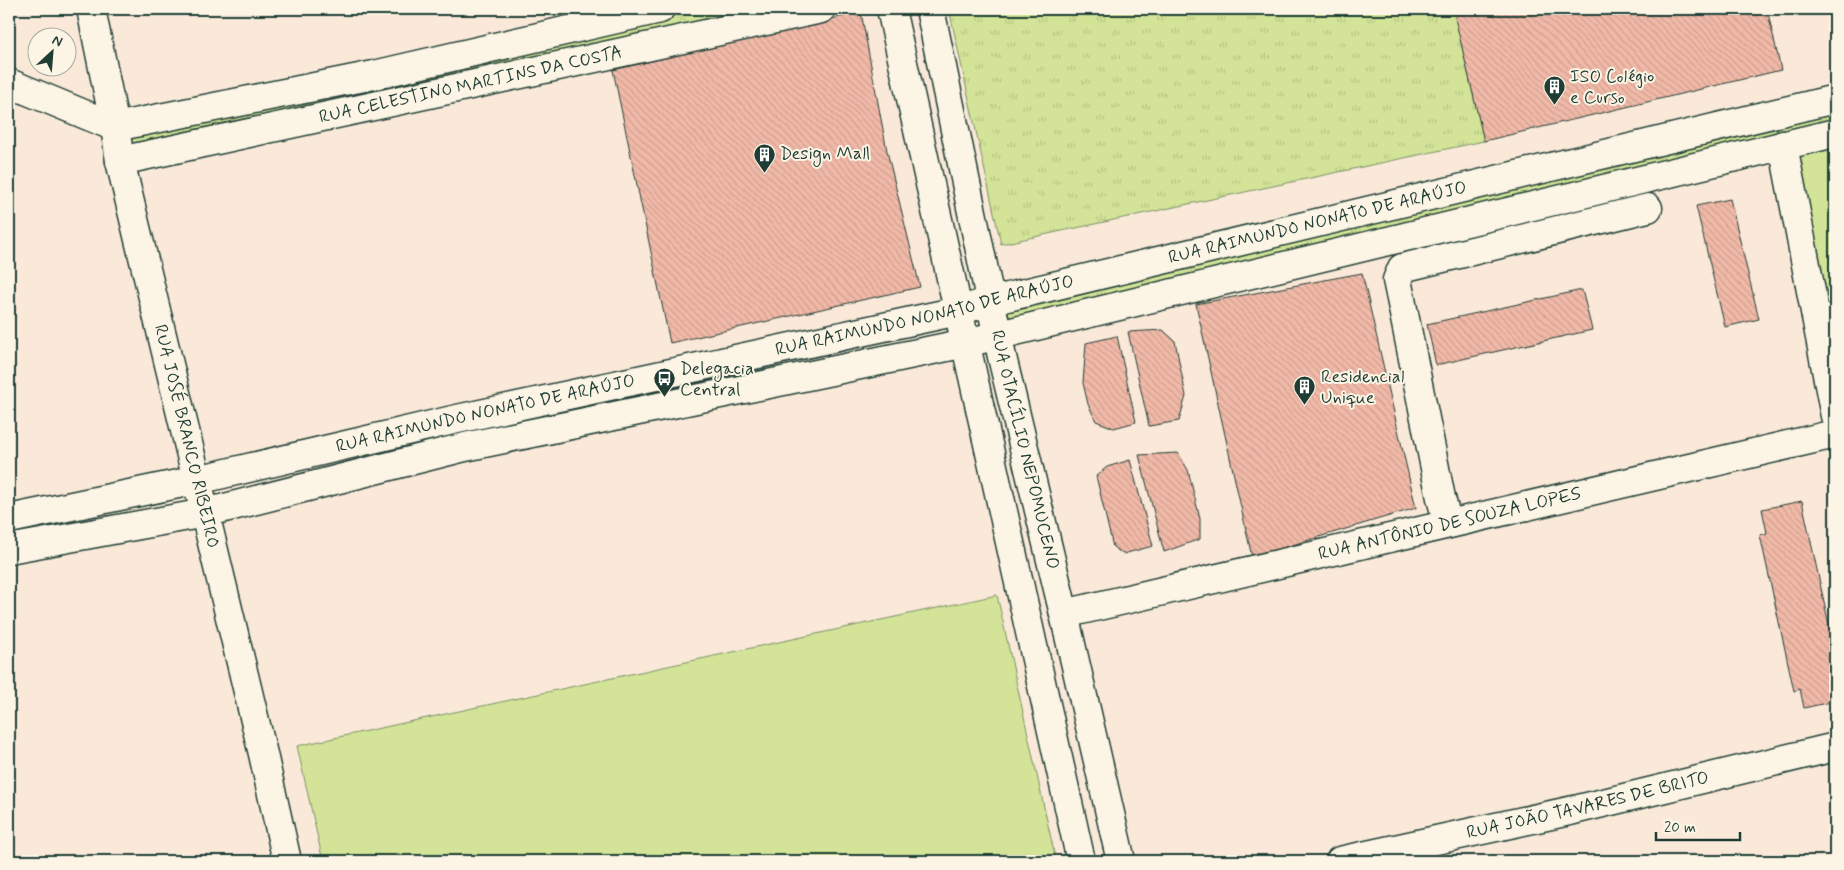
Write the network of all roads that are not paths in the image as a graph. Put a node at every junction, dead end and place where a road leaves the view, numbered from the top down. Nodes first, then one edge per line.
1 (91, 9) edge
2 (660, 9) edge
3 (821, 9) edge
4 (891, 9) edge
5 (930, 9) edge
6 (374, 75) junction
7 (9, 83) edge
8 (1835, 99) edge
9 (384, 104) junction
10 (115, 127) junction
11 (1835, 133) edge
12 (1783, 145) junction
13 (120, 161) junction
14 (1648, 208) dead end
15 (991, 301) junction
16 (958, 311) junction
17 (998, 334) junction
18 (966, 342) junction
19 (1835, 416) edge
20 (1835, 434) edge
21 (197, 480) junction
22 (205, 513) junction
23 (9, 519) edge
24 (1448, 524) junction
25 (9, 549) edge
26 (1064, 614) junction
27 (1835, 747) edge
28 (287, 861) edge
29 (1081, 861) edge
30 (1121, 861) edge
31 (1340, 861) edge

1 - 10 street, RUA JOSÉ BRANCO RIBEIRO
2 - 6 street, RUA CELESTINO MARTINS DA COSTA
3 - 9 street, RUA CELESTINO MARTINS DA COSTA
4 - 16 street, RUA OTACÍLIO NEPOMUCENO
5 - 15 street, RUA OTACÍLIO NEPOMUCENO
6 - 9 street
6 - 10 street, RUA CELESTINO MARTINS DA COSTA
7 - 10 street
8 - 15 street, RUA RAIMUNDO NONATO DE ARAÚJO
9 - 13 street, RUA CELESTINO MARTINS DA COSTA
10 - 13 street, RUA JOSÉ BRANCO RIBEIRO
11 - 12 street, RUA RAIMUNDO NONATO DE ARAÚJO
12 - 17 street, RUA RAIMUNDO NONATO DE ARAÚJO
12 - 19 street
13 - 21 street, RUA JOSÉ BRANCO RIBEIRO
14 - 24 street, RUA ANTÔNIO DE SOUZA LOPES
15 - 16 street, RUA RAIMUNDO NONATO DE ARAÚJO
15 - 17 street, RUA OTACÍLIO NEPOMUCENO
16 - 18 street, RUA OTACÍLIO NEPOMUCENO
16 - 21 street, RUA RAIMUNDO NONATO DE ARAÚJO
17 - 18 street, RUA RAIMUNDO NONATO DE ARAÚJO
17 - 26 street, RUA OTACÍLIO NEPOMUCENO
18 - 22 street, RUA RAIMUNDO NONATO DE ARAÚJO
18 - 29 street, RUA OTACÍLIO NEPOMUCENO
20 - 24 street, RUA ANTÔNIO DE SOUZA LOPES
21 - 22 street, RUA JOSÉ BRANCO RIBEIRO
21 - 23 street, RUA RAIMUNDO NONATO DE ARAÚJO
22 - 25 street, RUA RAIMUNDO NONATO DE ARAÚJO
22 - 28 street, RUA JOSÉ BRANCO RIBEIRO
24 - 26 street, RUA ANTÔNIO DE SOUZA LOPES
26 - 30 street, RUA OTACÍLIO NEPOMUCENO
27 - 31 street, RUA JOÃO TAVARES DE BRITO

